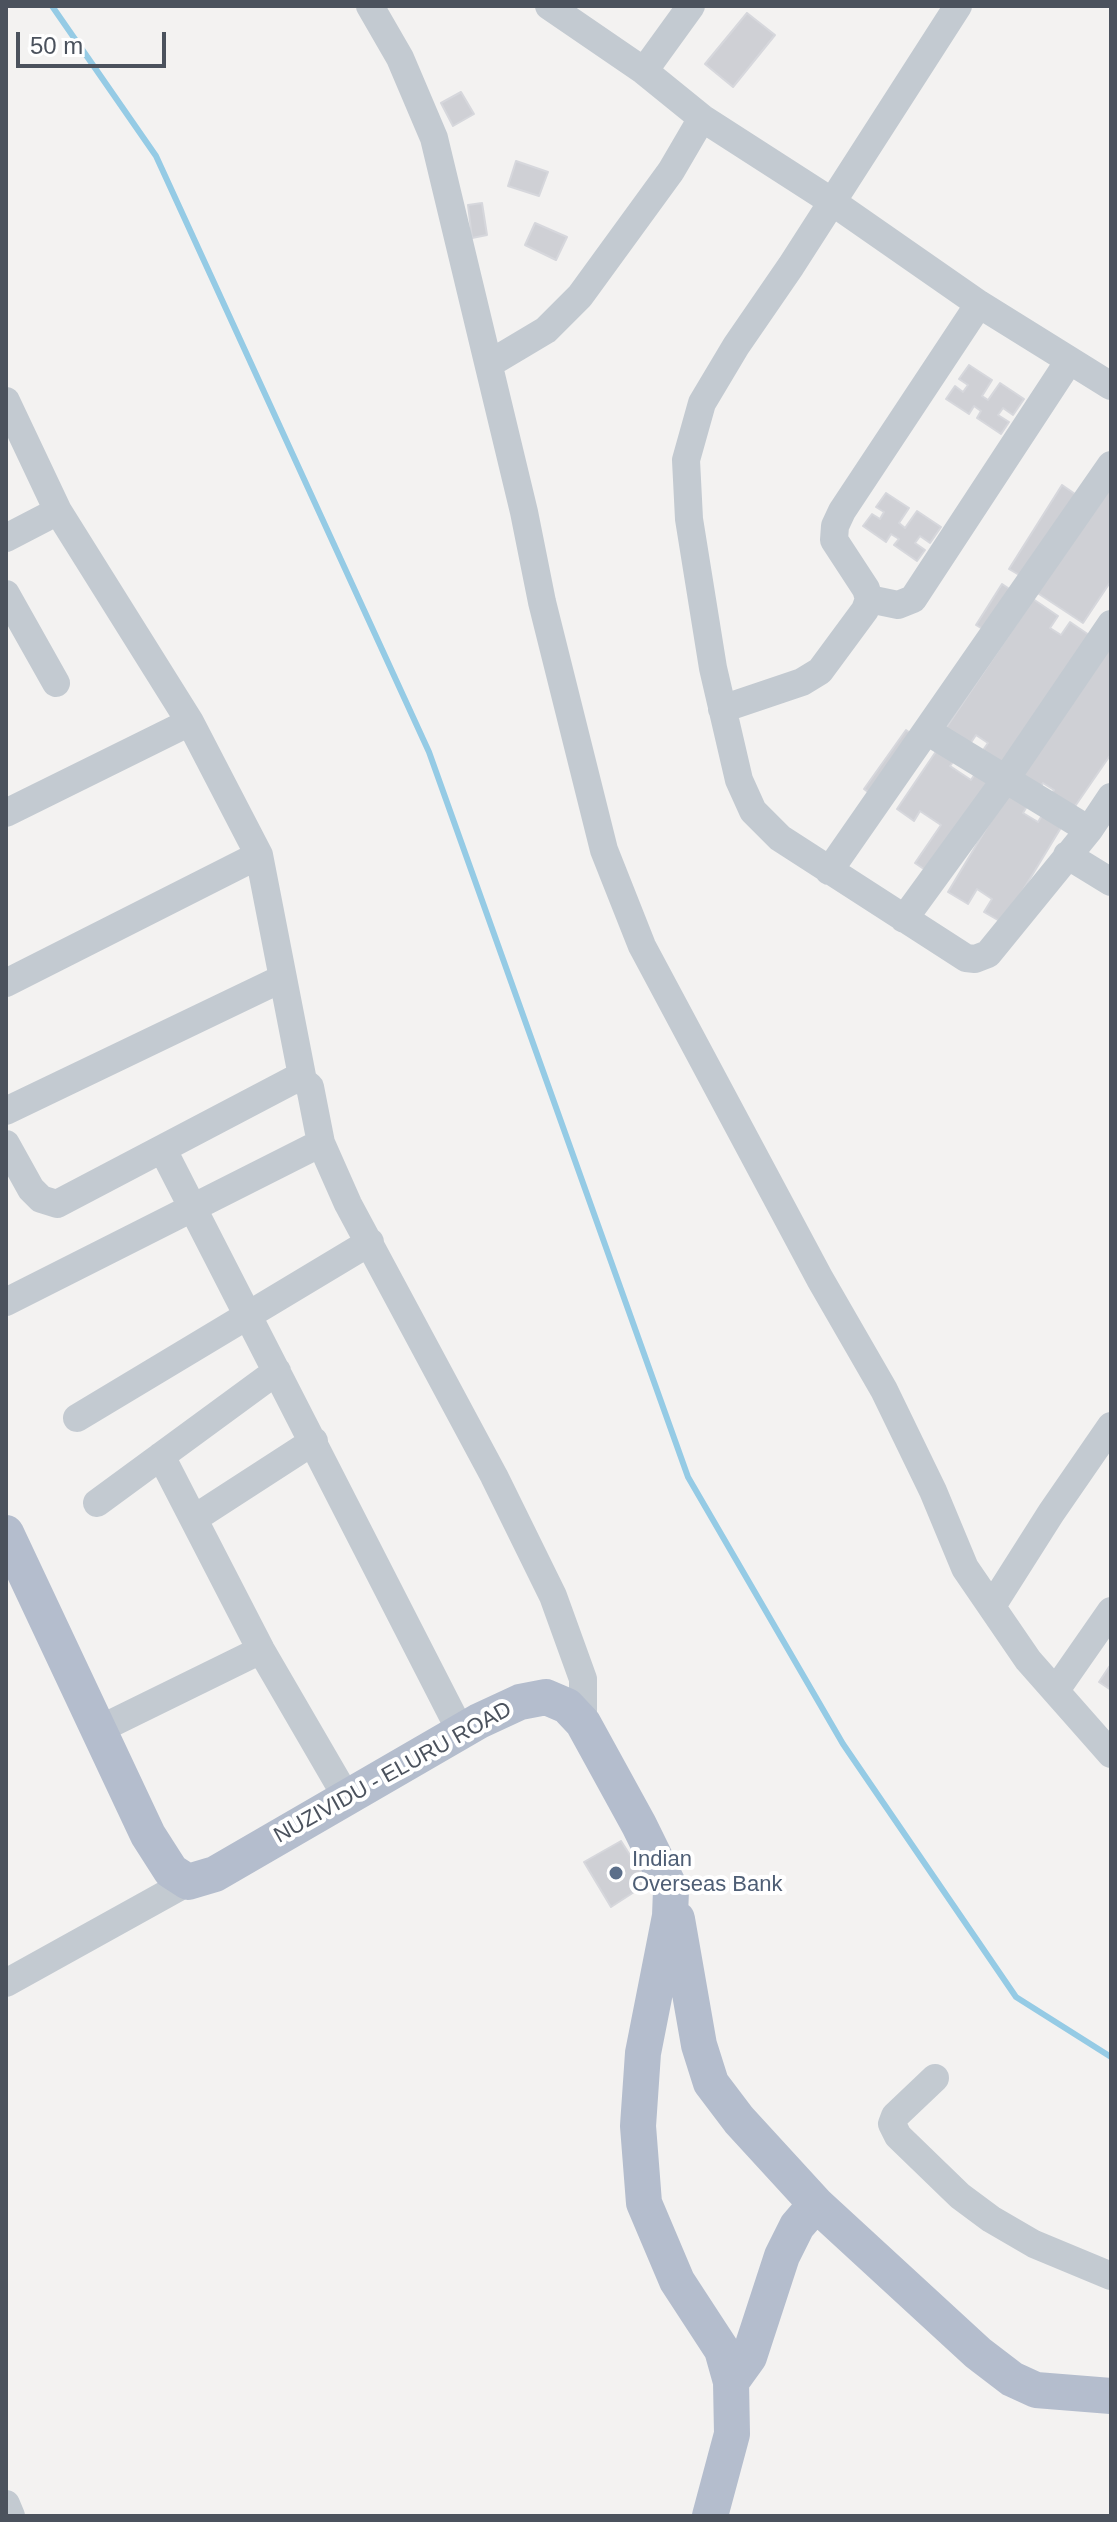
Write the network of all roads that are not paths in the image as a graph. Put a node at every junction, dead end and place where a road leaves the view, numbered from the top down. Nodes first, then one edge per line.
1 (370, 6) edge
2 (549, 6) edge
3 (691, 6) edge
4 (958, 6) edge
5 (644, 71) junction
6 (702, 118) junction
7 (831, 201) junction
8 (979, 304) junction
9 (1069, 361) junction
10 (489, 364) junction
11 (1111, 386) edge
12 (6, 401) edge
13 (1111, 465) edge
14 (58, 511) junction
15 (6, 538) edge
16 (6, 594) edge
17 (869, 599) junction
18 (1111, 624) edge
19 (56, 683) dead end
20 (722, 709) junction
21 (190, 722) junction
22 (927, 731) junction
23 (1005, 780) junction
24 (1111, 797) edge
25 (6, 813) edge
26 (1089, 830) junction
27 (259, 855) junction
28 (1067, 855) junction
29 (829, 871) junction
30 (1111, 882) edge
31 (904, 919) junction
32 (283, 978) junction
33 (6, 983) edge
34 (303, 1081) junction
35 (6, 1111) edge
36 (321, 1143) junction
37 (6, 1144) edge
38 (163, 1150) junction
39 (194, 1209) junction
40 (370, 1242) junction
41 (6, 1302) edge
42 (249, 1316) junction
43 (277, 1371) junction
44 (77, 1418) dead end
45 (1111, 1426) edge
46 (314, 1441) junction
47 (161, 1456) junction
48 (97, 1503) dead end
49 (195, 1518) junction
50 (6, 1533) edge
51 (992, 1606) junction
52 (1111, 1611) edge
53 (261, 1650) junction
54 (1056, 1690) junction
55 (583, 1723) junction
56 (100, 1729) junction
57 (461, 1732) junction
58 (1111, 1754) edge
59 (347, 1798) junction
60 (188, 1882) junction
61 (671, 1890) junction
62 (6, 1983) edge
63 (935, 2078) dead end
64 (816, 2204) junction
65 (1111, 2276) edge
66 (731, 2382) junction
67 (1111, 2396) edge
68 (6, 2504) edge
69 (11, 2516) edge
70 (710, 2516) edge

1 - 10 street
2 - 5 street
3 - 5 street
4 - 7 street
5 - 6 street
6 - 7 street
6 - 10 street
7 - 8 street
7 - 20 street
8 - 9 street
8 - 17 street
9 - 11 street
9 - 17 street
10 - 51 street
12 - 14 street
13 - 22 street
14 - 15 street
14 - 21 street
16 - 19 street
17 - 20 street
18 - 23 street
20 - 29 street
21 - 25 street
21 - 27 street
22 - 23 street
22 - 29 street
23 - 26 street
23 - 31 street
24 - 26 street
26 - 28 street
27 - 32 street
27 - 33 street
28 - 30 street
28 - 31 street
29 - 31 street
32 - 34 street
32 - 35 street
34 - 36 street
34 - 38 street
36 - 39 street
36 - 40 street
37 - 38 street
38 - 39 street
39 - 41 street
39 - 42 street
40 - 42 street
40 - 55 street
42 - 43 street
42 - 44 street
43 - 46 street
43 - 47 street
45 - 51 street
46 - 49 street
46 - 57 street
47 - 48 street
47 - 49 street
49 - 53 street
50 - 56 main road
51 - 54 street
52 - 54 street
53 - 56 street
53 - 59 street
54 - 58 street
55 - 57 main road, NUZIVIDU - ELURU ROAD
55 - 61 main road, NUZIVIDU - ELURU ROAD
56 - 60 main road
57 - 59 main road, NUZIVIDU - ELURU ROAD
59 - 60 main road, NUZIVIDU - ELURU ROAD
60 - 62 street
61 - 64 main road, NUZIVIDU - ELURU ROAD
61 - 66 main road
63 - 65 street
64 - 66 main road
64 - 67 main road, NUZIVIDU - ELURU ROAD
66 - 70 main road
68 - 69 street

